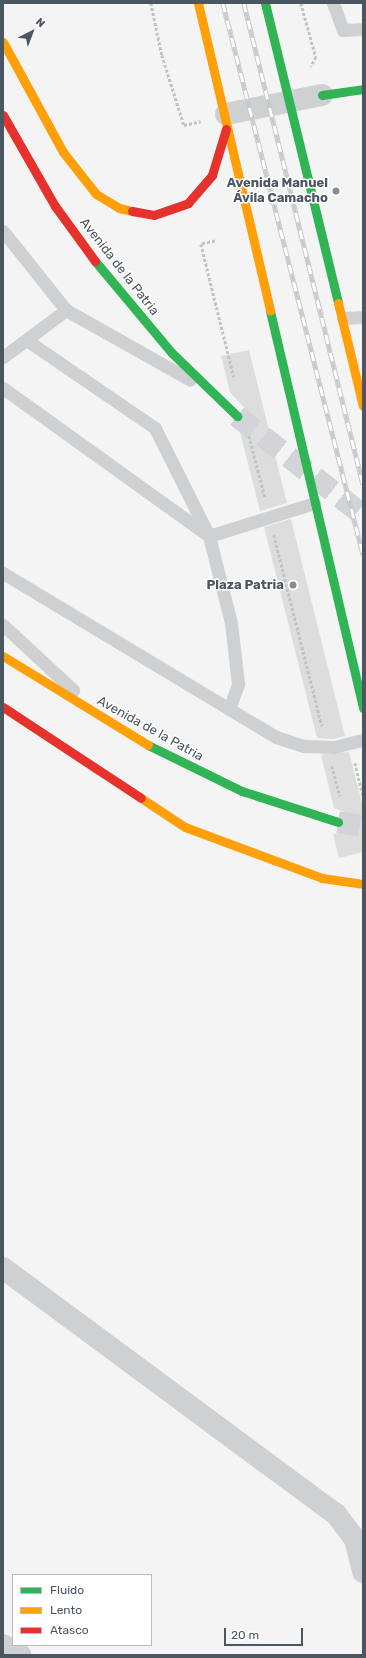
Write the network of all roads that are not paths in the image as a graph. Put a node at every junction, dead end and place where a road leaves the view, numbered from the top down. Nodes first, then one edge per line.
1 (198, 3) edge
2 (265, 3) edge
3 (333, 3) edge
4 (363, 28) edge
5 (3, 42) edge
6 (363, 89) edge
7 (322, 95) joint
8 (290, 102) junction
9 (226, 114) junction
10 (3, 115) edge
11 (3, 231) edge
12 (66, 310) junction
13 (363, 317) edge
14 (343, 318) junction
15 (28, 341) junction
16 (350, 347) junction
17 (3, 357) edge
18 (363, 371) edge
19 (3, 388) edge
20 (209, 390) junction
21 (363, 406) edge
22 (237, 416) tunnel mouth
23 (314, 503) junction
24 (209, 536) junction
25 (3, 573) edge
26 (3, 625) edge
27 (3, 656) edge
28 (3, 707) edge
29 (229, 708) junction
30 (363, 708) edge
31 (102, 718) junction
32 (363, 740) edge
33 (338, 822) tunnel mouth
34 (363, 884) edge
35 (3, 1268) edge
36 (363, 1572) edge
37 (3, 1645) edge
38 (20, 1655) edge

1 - 9 main road
2 - 8 main road
3 - 4 lane
5 - 9 main road
6 - 7 main road
7 - 8 street
8 - 9 street
8 - 14 main road
9 - 23 main road
10 - 20 main road, Avenida de la Patria
11 - 12 lane
12 - 15 lane
12 - 20 lane
13 - 14 lane
14 - 16 main road
15 - 17 lane
15 - 24 lane
16 - 18 main road
16 - 21 main road
19 - 24 lane
20 - 22 main road, Avenida de la Patria
23 - 24 lane
23 - 30 main road
24 - 29 lane
25 - 29 lane
26 - 31 lane
27 - 31 main road, Avenida de la Patria
28 - 34 main road
29 - 32 lane
31 - 33 main road, Avenida de la Patria
35 - 36 street
37 - 38 street

